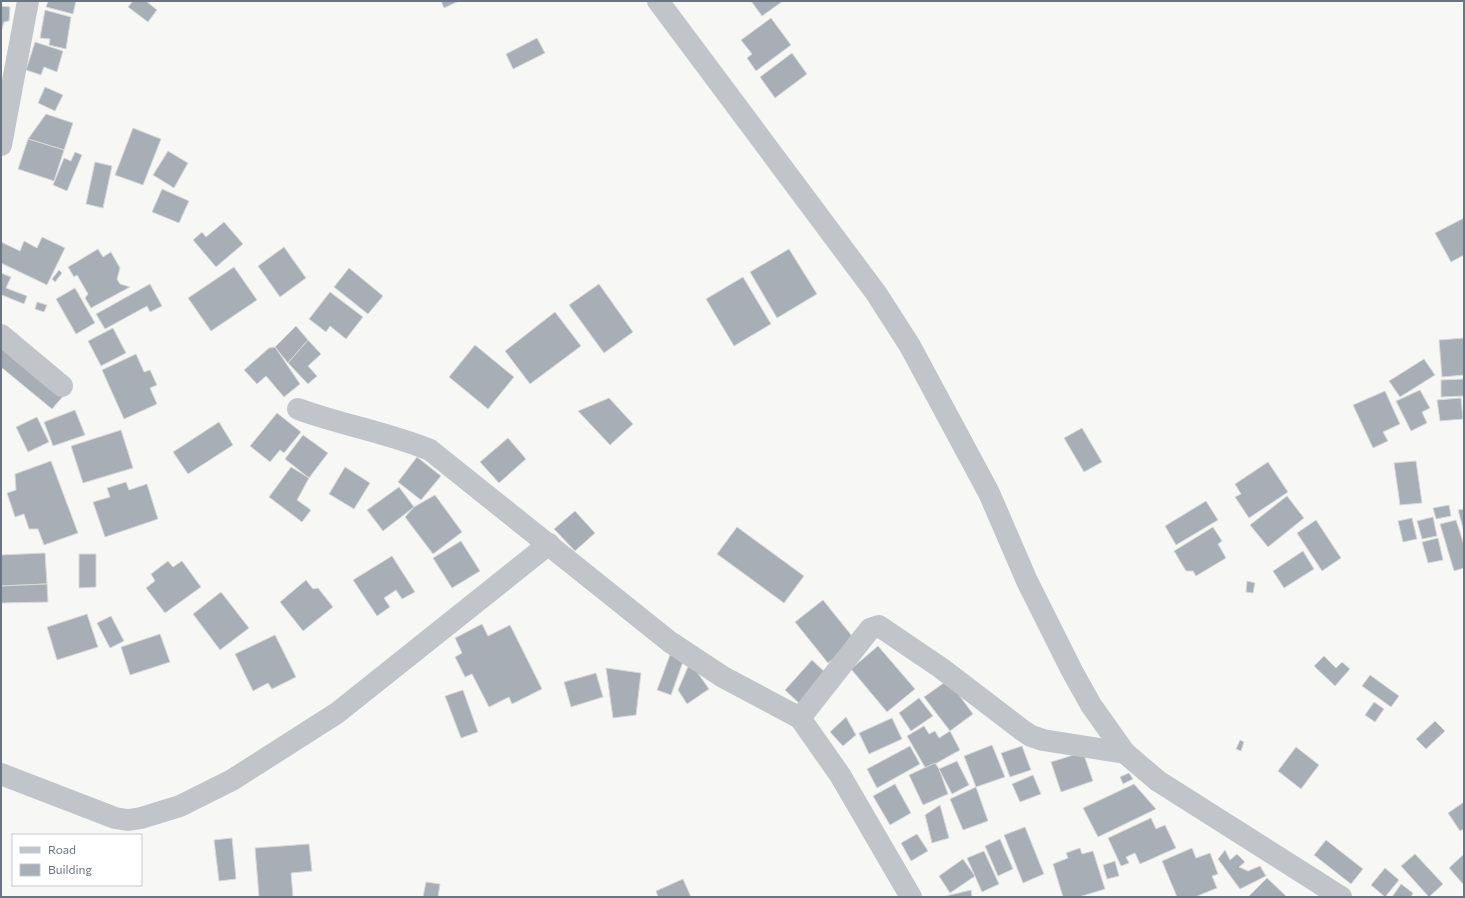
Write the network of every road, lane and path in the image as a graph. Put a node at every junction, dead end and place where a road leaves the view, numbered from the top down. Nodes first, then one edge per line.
1 (28, 1) edge
2 (658, 1) edge
3 (1, 145) edge
4 (1, 335) edge
5 (62, 386) dead end
6 (298, 409) dead end
7 (549, 544) junction
8 (800, 718) junction
9 (1124, 753) junction
10 (1, 774) edge
11 (911, 897) edge
12 (1341, 897) edge

1 - 3 street
2 - 9 street
4 - 5 street
6 - 7 street
7 - 8 street
7 - 10 street
8 - 9 street
8 - 11 street
9 - 12 street

